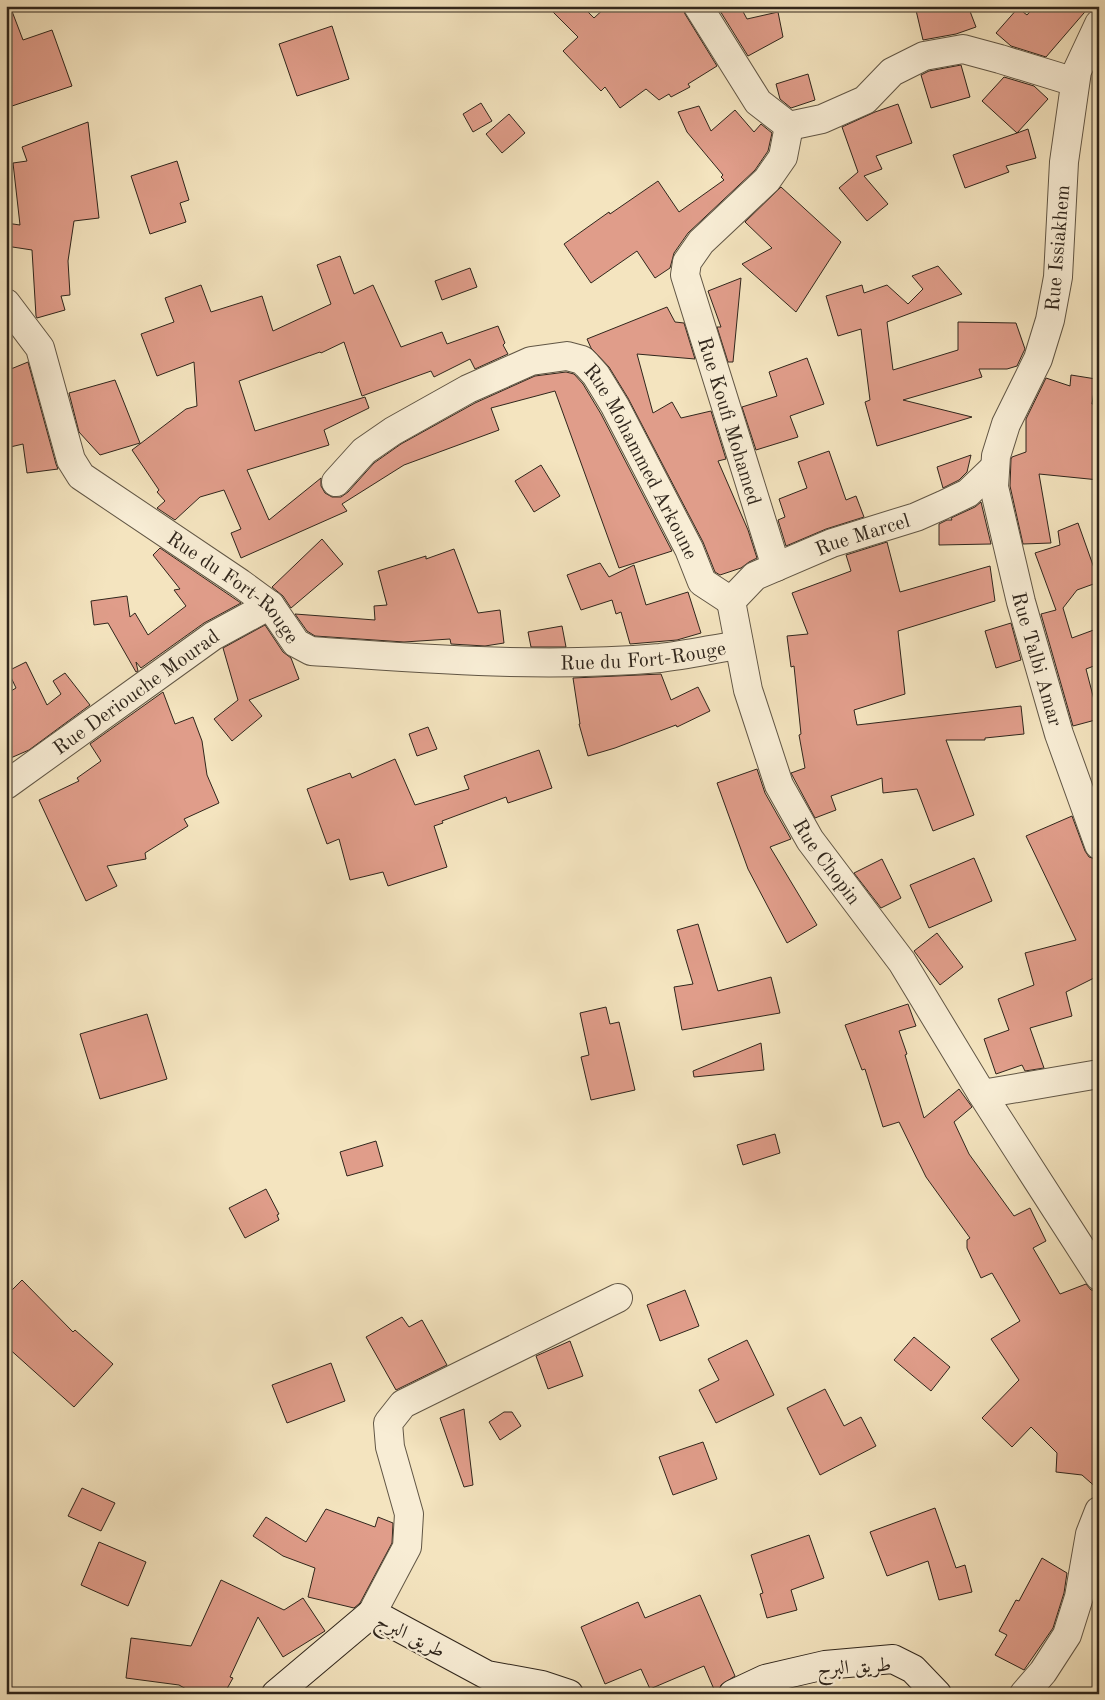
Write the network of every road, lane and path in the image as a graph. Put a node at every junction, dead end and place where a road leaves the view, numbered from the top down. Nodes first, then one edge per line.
1 (698, 6) edge
2 (1099, 24) edge
3 (1075, 82) junction
4 (789, 126) junction
5 (6, 303) edge
6 (995, 467) junction
7 (336, 482) dead end
8 (776, 567) junction
9 (731, 601) junction
10 (270, 605) junction
11 (739, 645) junction
12 (6, 785) edge
13 (1099, 845) edge
14 (1099, 1074) edge
15 (982, 1094) junction
16 (1099, 1276) edge
17 (618, 1298) dead end
18 (1099, 1510) edge
19 (372, 1613) junction
20 (276, 1694) edge
21 (569, 1694) edge
22 (733, 1694) edge
23 (937, 1694) edge
24 (1024, 1694) edge

1 - 4 street
2 - 3 street, Rue Issiakhem
3 - 4 street
3 - 6 street, Rue Issiakhem
4 - 8 street, Rue Koufi Mohamed
5 - 10 street, Rue du Fort-Rouge
6 - 8 street, Rue Marcel
6 - 13 street, Rue Talbi Amar
7 - 9 street, Rue Mohammed Arkoune
8 - 9 street, Rue Marcel
9 - 11 street, Rue Chopin
10 - 11 street, Rue du Fort-Rouge
10 - 12 street, Rue Deriouche Mourad
11 - 15 street, Rue Chopin
14 - 15 street
15 - 16 street, Rue Chopin
17 - 19 street
18 - 24 street
19 - 20 street, طريق البرج
19 - 21 street, طريق البرج
22 - 23 street, طريق البرج

